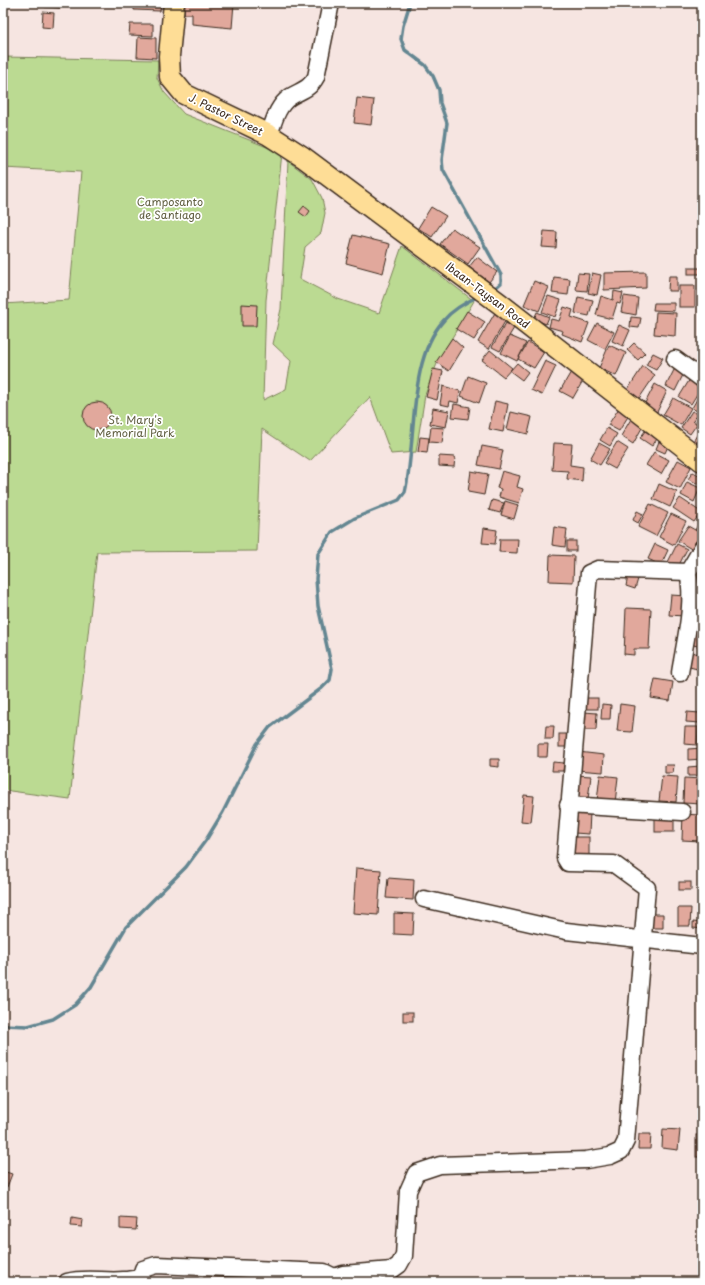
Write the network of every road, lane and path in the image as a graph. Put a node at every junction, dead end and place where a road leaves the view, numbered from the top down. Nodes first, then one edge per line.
1 (174, 3) edge
2 (331, 3) edge
3 (269, 135) junction
4 (675, 359) dead end
5 (702, 379) edge
6 (702, 461) edge
7 (702, 548) edge
8 (688, 572) junction
9 (680, 673) dead end
10 (568, 805) junction
11 (682, 812) dead end
12 (424, 899) dead end
13 (643, 941) junction
14 (702, 946) edge
15 (139, 1280) edge
16 (332, 1280) edge
17 (67, 1282) edge

1 - 3 main road, J. Pastor Street
2 - 3 street
3 - 6 main road, Ibaan-Taysan Road
4 - 5 street
7 - 8 street
8 - 9 street
8 - 10 street
10 - 11 street
10 - 13 street
12 - 13 street
13 - 14 street
13 - 16 street
15 - 16 street
15 - 17 street

